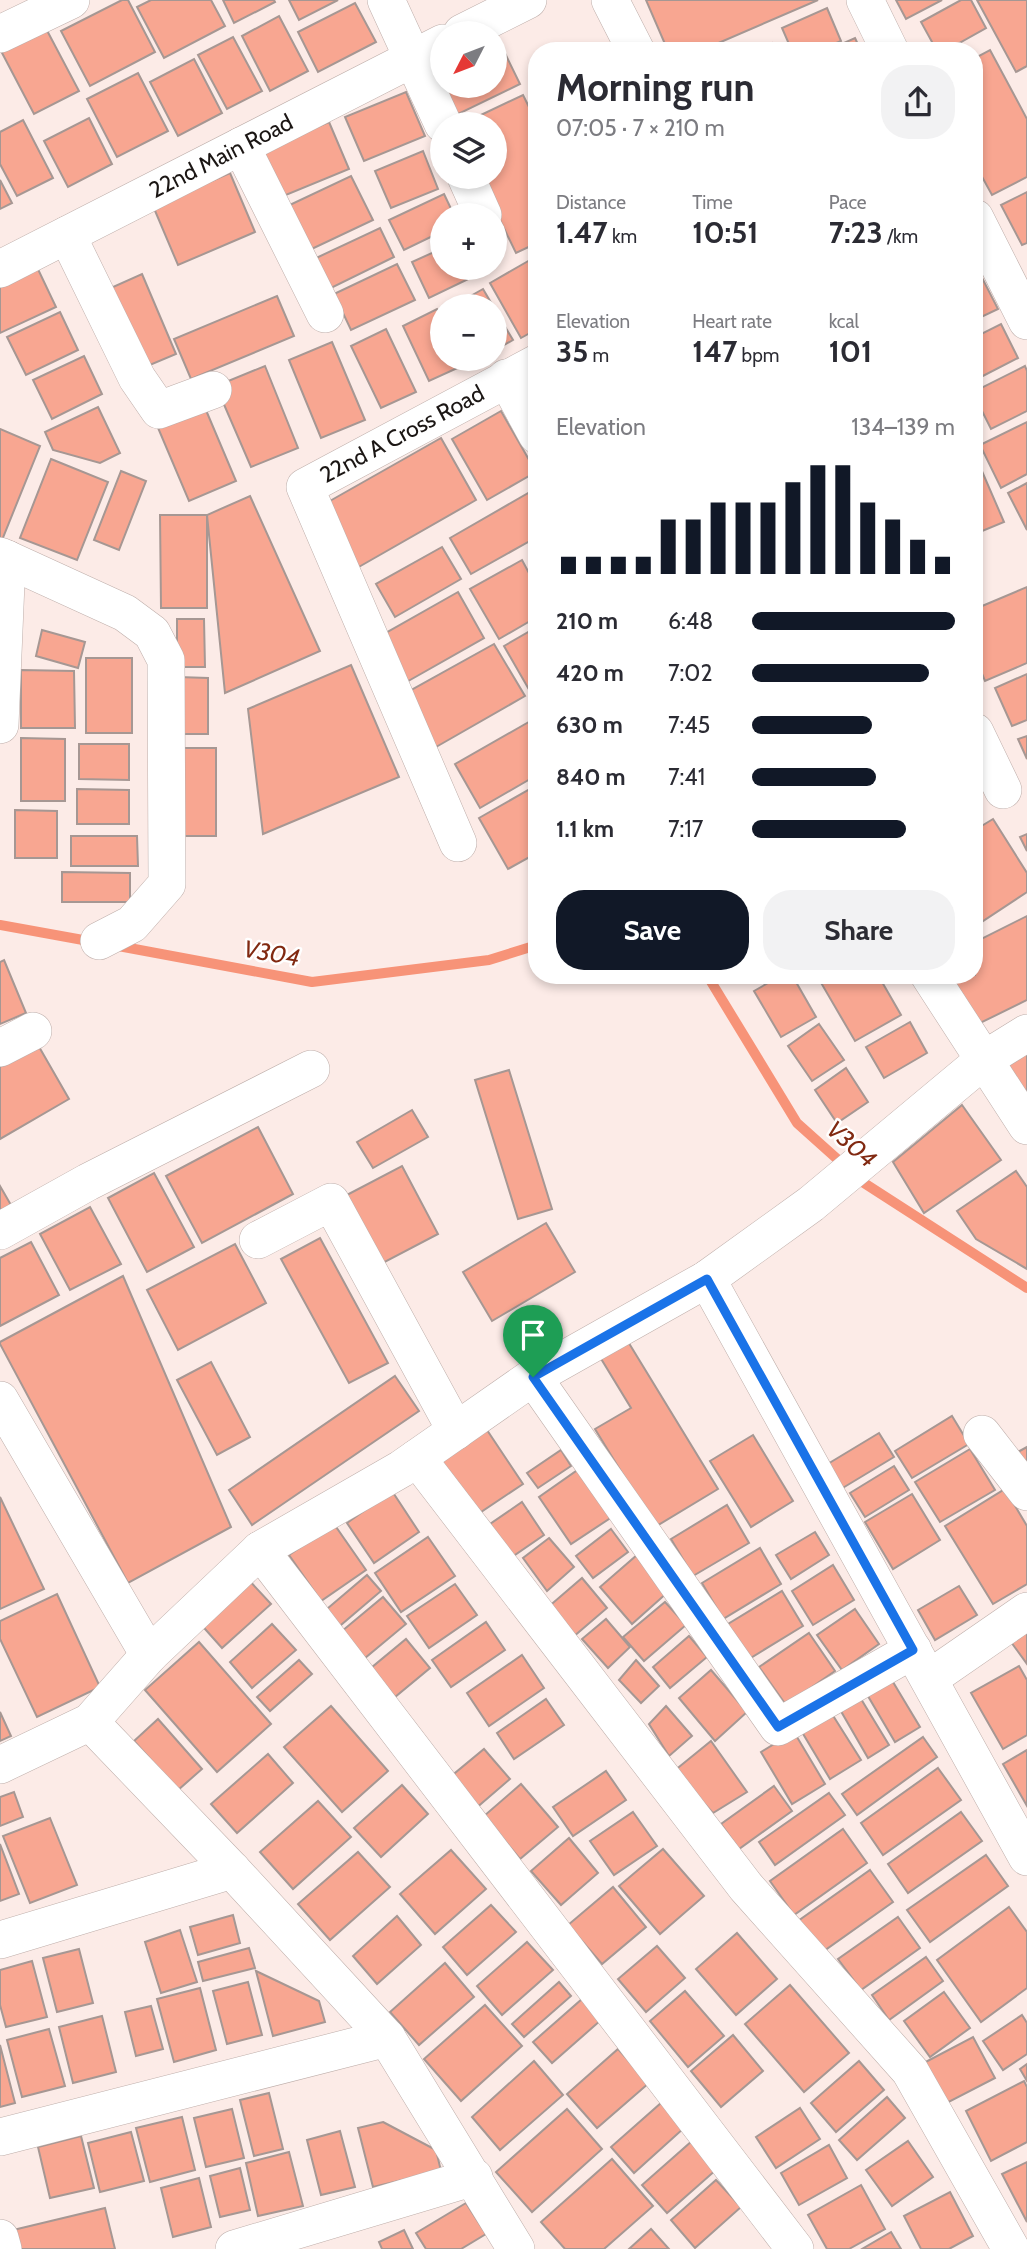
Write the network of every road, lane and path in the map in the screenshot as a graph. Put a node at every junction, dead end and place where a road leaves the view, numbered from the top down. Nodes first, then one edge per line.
1 (71, 0) edge
2 (386, 0) edge
3 (528, 0) edge
4 (610, 0) edge
5 (864, 0) edge
6 (486, 21) edge
7 (0, 34) edge
8 (631, 42) edge
9 (885, 42) edge
10 (428, 51) edge
11 (441, 112) edge
12 (241, 146) junction
13 (983, 234) edge
14 (67, 235) junction
15 (0, 269) edge
16 (324, 314) dead end
17 (1027, 321) edge
18 (522, 371) edge
19 (214, 390) dead end
20 (528, 397) edge
21 (4, 557) edge
22 (0, 725) edge
23 (983, 749) edge
24 (1002, 790) edge
25 (458, 843) dead end
26 (99, 941) dead end
27 (935, 984) edge
28 (33, 1031) dead end
29 (1027, 1033) edge
30 (0, 1048) edge
31 (985, 1059) junction
32 (311, 1069) dead end
33 (1027, 1126) edge
34 (0, 1231) edge
35 (258, 1240) dead end
36 (707, 1279) junction
37 (533, 1377) junction
38 (0, 1400) edge
39 (456, 1431) junction
40 (982, 1434) dead end
41 (417, 1458) junction
42 (1027, 1492) edge
43 (260, 1550) junction
44 (1027, 1611) edge
45 (149, 1655) junction
46 (921, 1664) junction
47 (90, 1722) junction
48 (0, 1765) edge
49 (1027, 1857) edge
50 (232, 1870) junction
51 (0, 1940) edge
52 (387, 2038) junction
53 (0, 2137) edge
54 (474, 2177) junction
55 (0, 2238) edge
56 (3, 2249) edge
57 (234, 2249) edge
58 (516, 2249) edge
59 (795, 2249) edge
60 (1011, 2249) edge

1 - 7 street
2 - 10 street
3 - 6 street
4 - 8 street
5 - 9 street
10 - 11 street
10 - 12 street, 22nd Main Road
12 - 14 street, 22nd Main Road
12 - 16 street
13 - 17 street
14 - 15 street, 22nd Main Road
14 - 19 street
18 - 20 street
18 - 25 street, 22nd A Cross Road
21 - 22 street
21 - 26 street
23 - 24 street
27 - 31 street
28 - 30 street
29 - 31 street
31 - 33 street
31 - 36 street
32 - 34 street
35 - 39 street
36 - 37 street
36 - 46 street
37 - 39 street
37 - 46 street
38 - 45 street
39 - 41 street
40 - 42 street
41 - 43 street
41 - 60 street
43 - 45 street
43 - 59 street
44 - 46 street
45 - 47 street
46 - 49 street
47 - 48 street
47 - 50 street
50 - 51 street
50 - 52 street
52 - 53 street
52 - 54 street
54 - 57 street
54 - 58 street
55 - 56 street

